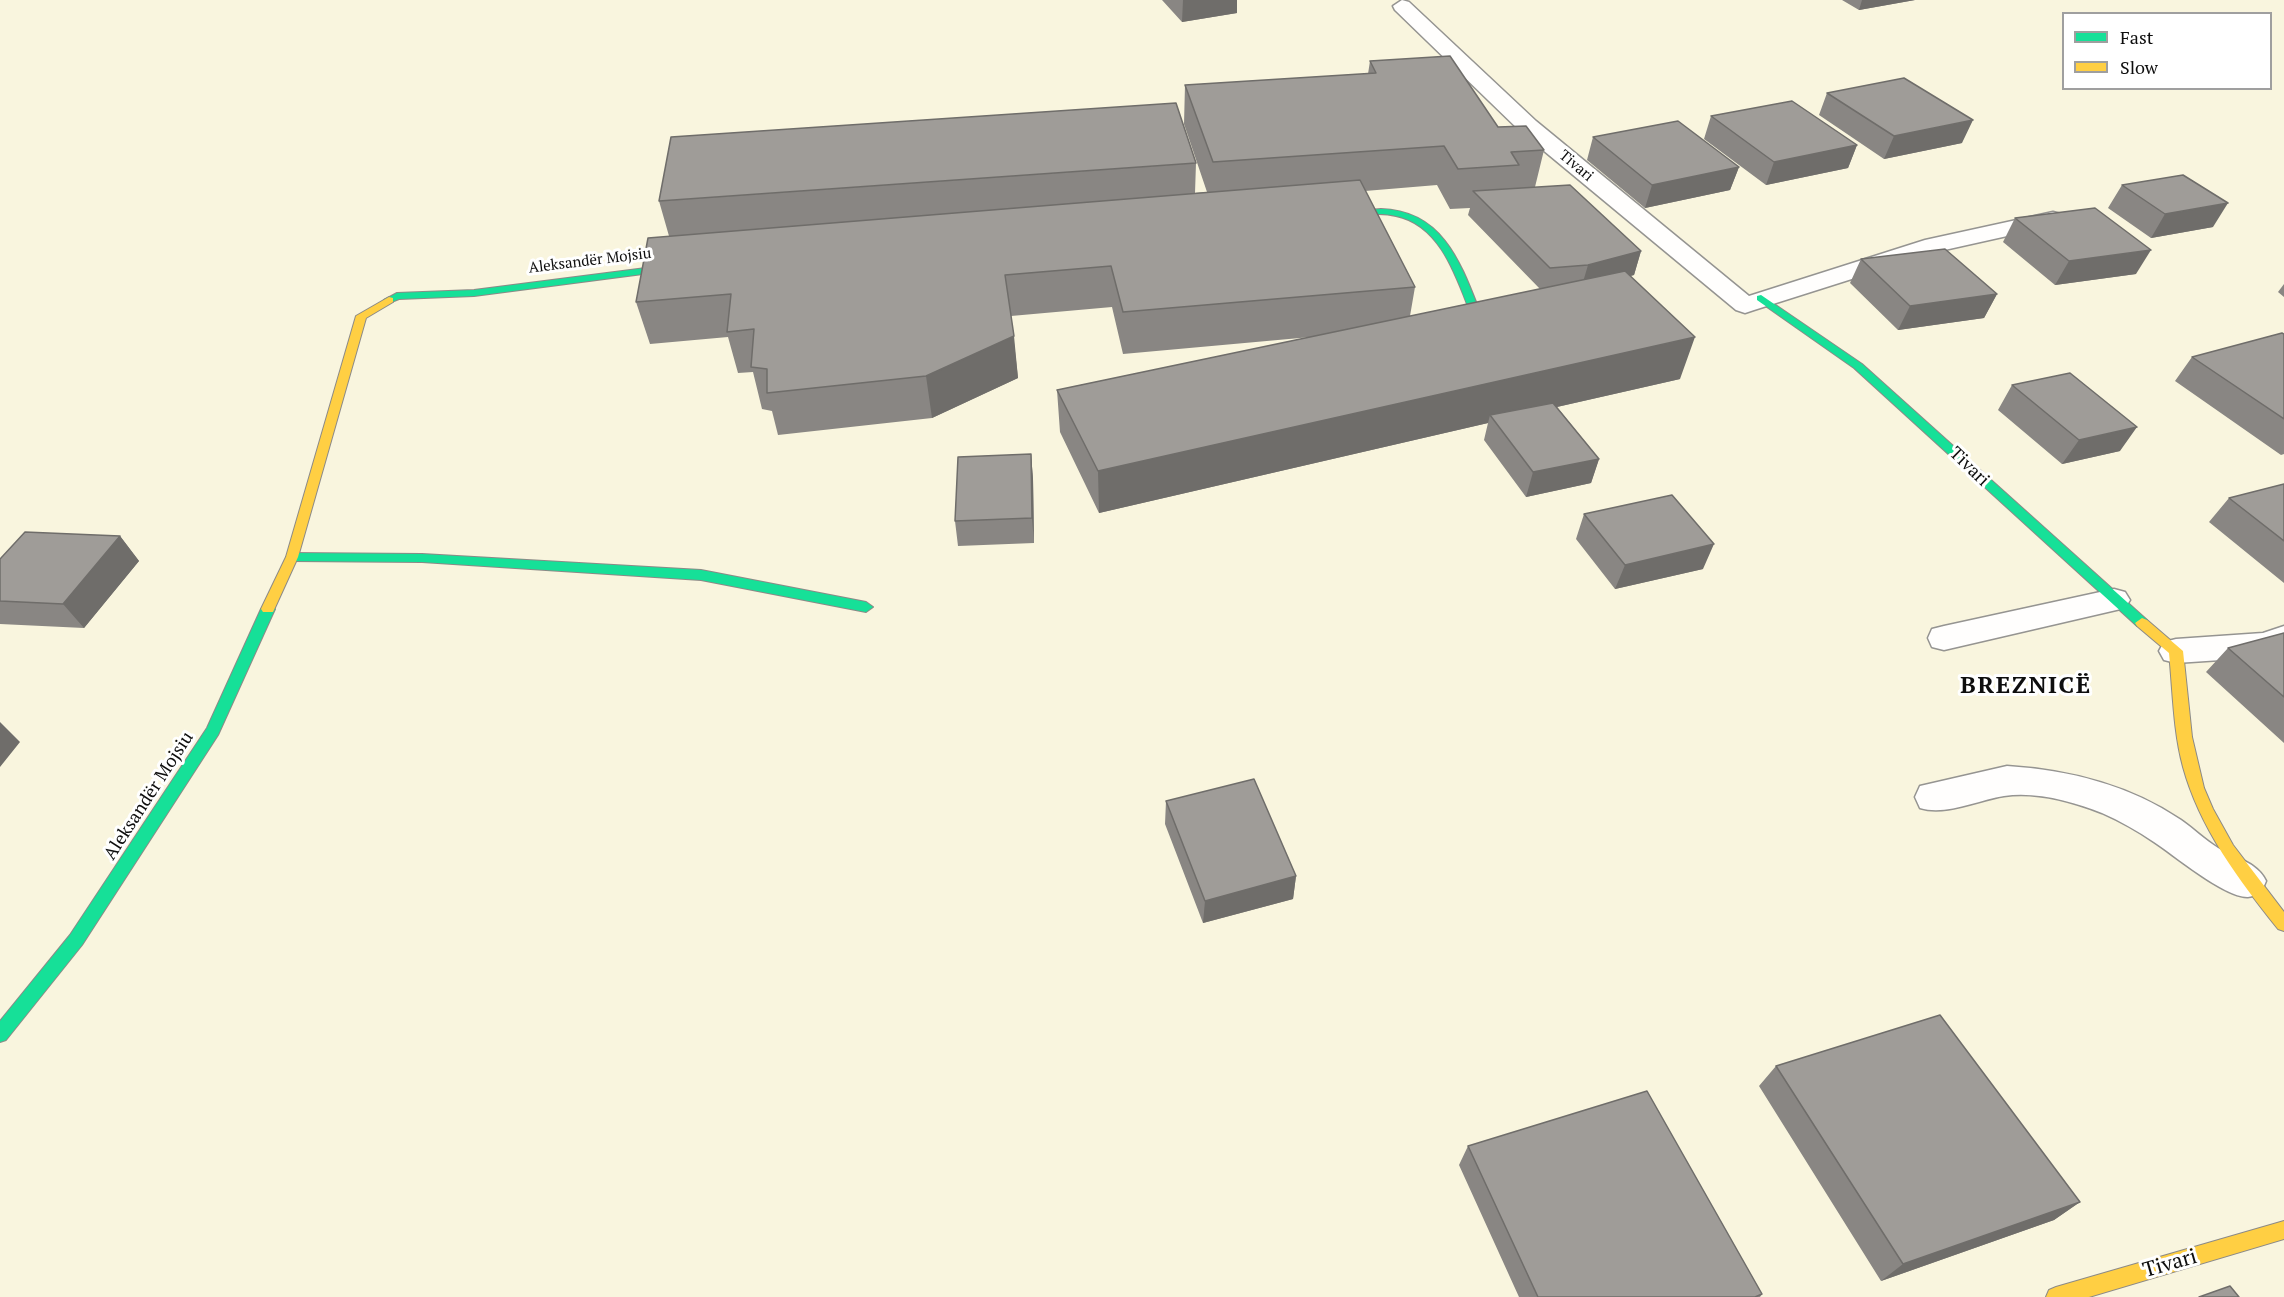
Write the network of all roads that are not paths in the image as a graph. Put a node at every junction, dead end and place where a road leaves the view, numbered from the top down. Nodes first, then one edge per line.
1 (1402, 6) dead end
2 (2071, 215) edge
3 (1321, 216) edge
4 (695, 264) edge
5 (1761, 298) junction
6 (1481, 327) edge
7 (292, 557) junction
8 (2114, 600) junction
9 (866, 607) dead end
10 (1944, 638) dead end
11 (2284, 638) edge
12 (2176, 651) junction
13 (1933, 797) dead end
14 (2247, 881) junction
15 (2284, 924) edge
16 (0, 1034) edge
17 (2284, 1230) edge
18 (2056, 1297) edge

1 - 5 street, Tivari
2 - 5 street, Tivari
3 - 6 street
4 - 7 street, Aleksandër Mojsiu
5 - 8 street, Tivari
7 - 9 street
7 - 16 street, Aleksandër Mojsiu
8 - 10 street
8 - 12 street, Tivari
11 - 12 street
12 - 14 street
13 - 14 street
14 - 15 street
17 - 18 street, Tivari

